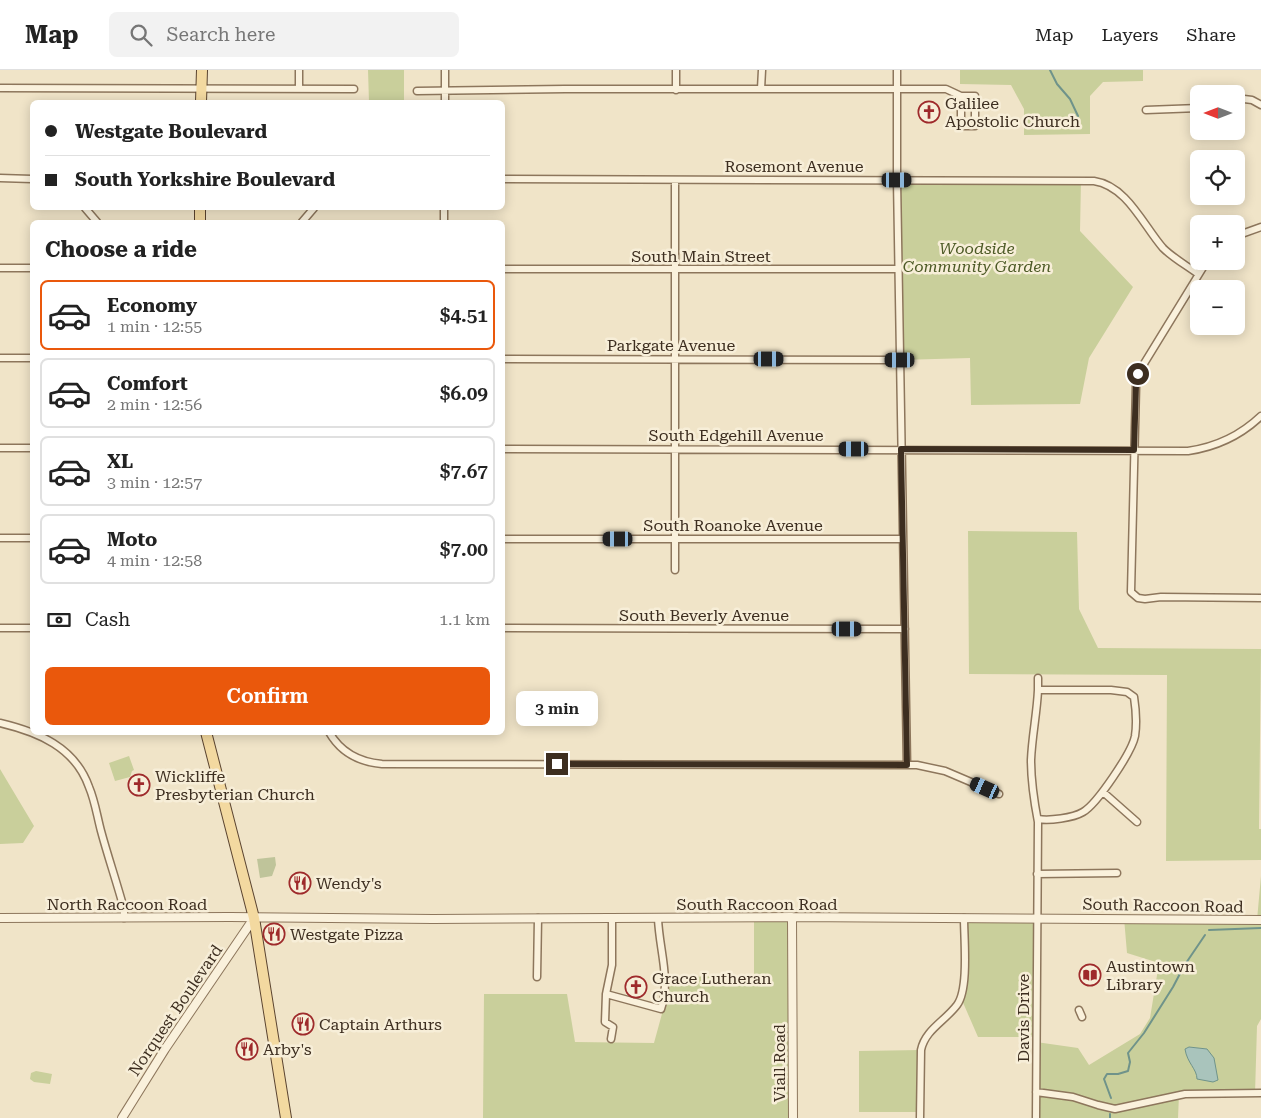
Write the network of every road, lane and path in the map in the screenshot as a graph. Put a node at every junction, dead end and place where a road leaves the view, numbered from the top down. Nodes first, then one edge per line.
1 (202, 70) edge
2 (299, 70) edge
3 (445, 70) edge
4 (676, 70) edge
5 (762, 70) edge
6 (897, 70) edge
7 (0, 88) edge
8 (202, 89) junction
9 (299, 89) junction
10 (354, 89) dead end
11 (445, 90) junction
12 (676, 90) junction
13 (762, 90) junction
14 (897, 90) junction
15 (417, 91) dead end
16 (962, 96) junction
17 (1245, 99) edge
18 (201, 100) edge
19 (444, 100) edge
20 (1261, 105) edge
21 (1190, 108) edge
22 (1146, 110) dead end
23 (0, 178) edge
24 (30, 179) edge
25 (505, 179) edge
26 (675, 180) junction
27 (897, 180) junction
28 (87, 210) edge
29 (312, 210) edge
30 (95, 220) edge
31 (304, 220) edge
32 (1261, 227) edge
33 (1245, 233) edge
34 (0, 268) edge
35 (30, 268) edge
36 (505, 269) edge
37 (675, 269) junction
38 (898, 270) junction
39 (1200, 270) edge
40 (1198, 274) junction
41 (0, 358) edge
42 (30, 358) edge
43 (505, 359) edge
44 (675, 359) junction
45 (900, 360) junction
46 (1261, 416) edge
47 (0, 448) edge
48 (30, 448) edge
49 (505, 449) edge
50 (675, 449) junction
51 (901, 449) junction
52 (1134, 450) junction
53 (0, 538) edge
54 (30, 538) edge
55 (505, 538) edge
56 (675, 539) junction
57 (903, 539) junction
58 (675, 570) dead end
59 (1261, 598) edge
60 (0, 628) edge
61 (30, 628) edge
62 (505, 628) edge
63 (905, 629) junction
64 (1038, 678) dead end
65 (1038, 690) junction
66 (0, 723) edge
67 (30, 732) edge
68 (36, 735) edge
69 (207, 735) edge
70 (331, 735) edge
71 (907, 765) junction
72 (1103, 792) junction
73 (999, 794) dead end
74 (1038, 819) junction
75 (1137, 822) dead end
76 (1117, 873) dead end
77 (1037, 874) junction
78 (792, 917) junction
79 (0, 918) edge
80 (124, 918) junction
81 (254, 918) junction
82 (538, 918) junction
83 (612, 918) junction
84 (658, 918) junction
85 (964, 918) junction
86 (1037, 918) junction
87 (1261, 920) edge
88 (537, 976) dead end
89 (606, 994) junction
90 (1079, 1010) dead end
91 (1082, 1016) dead end
92 (611, 1039) dead end
93 (1036, 1092) junction
94 (1261, 1093) edge
95 (122, 1118) edge
96 (286, 1118) edge
97 (793, 1118) edge
98 (920, 1118) edge
99 (1036, 1118) edge

1 - 8 main road
2 - 9 street
3 - 11 street
4 - 12 street
5 - 13 street
6 - 14 street
7 - 8 street
8 - 9 street
8 - 18 main road
9 - 10 street
11 - 12 street
11 - 15 street
11 - 19 street
12 - 13 street
13 - 14 street
14 - 16 street
14 - 27 street
16 - 16 street
17 - 20 street
21 - 22 street
23 - 24 street
25 - 26 street, Rosemont Avenue
26 - 27 street, Rosemont Avenue
26 - 37 street
27 - 38 street
27 - 40 street, Rosemont Avenue
28 - 30 street
29 - 31 street
32 - 33 street
34 - 35 street
36 - 37 street, South Main Street
37 - 38 street, South Main Street
37 - 44 street
38 - 45 street
39 - 40 street
40 - 52 street
41 - 42 street
43 - 44 street, Parkgate Avenue
44 - 45 street, Parkgate Avenue
44 - 50 street
45 - 51 street
46 - 52 street, South Edgehill Avenue
47 - 48 street
49 - 50 street, South Edgehill Avenue
50 - 51 street, South Edgehill Avenue
50 - 56 street
51 - 52 street, South Edgehill Avenue
51 - 57 street
52 - 59 street
53 - 54 street
55 - 56 street, South Roanoke Avenue
56 - 57 street, South Roanoke Avenue
56 - 58 street
57 - 63 street
60 - 61 street
62 - 63 street, South Beverly Avenue
63 - 71 street
64 - 65 street, Davis Drive
65 - 72 street
65 - 74 street, Davis Drive
66 - 67 street
68 - 80 street
69 - 81 main road
70 - 71 street
71 - 73 street
72 - 74 street
72 - 75 street
74 - 77 street, Davis Drive
76 - 77 street
77 - 86 street, Davis Drive
78 - 84 street, South Raccoon Road
78 - 85 street, South Raccoon Road
78 - 97 street, Viall Road
79 - 80 street, North Raccoon Road
80 - 81 street, North Raccoon Road
81 - 82 street, South Raccoon Road
81 - 95 street, Norquest Boulevard
81 - 96 main road
82 - 83 street, South Raccoon Road
82 - 88 street
83 - 84 street, South Raccoon Road
83 - 89 street
84 - 89 street
85 - 86 street, South Raccoon Road
85 - 98 street
86 - 87 street, South Raccoon Road
86 - 93 street, Davis Drive
89 - 92 street
90 - 91 street
93 - 94 street
93 - 99 street, Davis Drive

